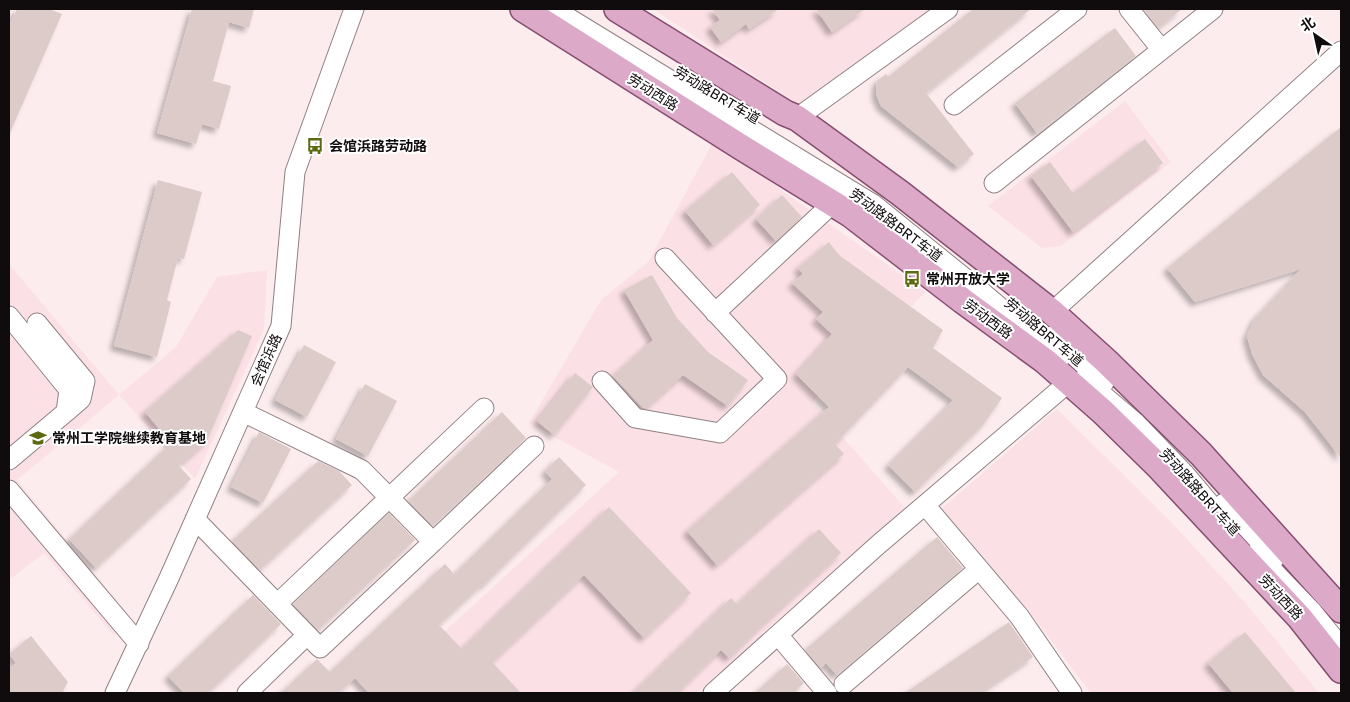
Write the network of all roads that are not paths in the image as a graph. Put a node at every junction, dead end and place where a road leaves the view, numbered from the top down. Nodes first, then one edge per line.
1 (354, 9) edge
2 (523, 9) edge
3 (554, 9) edge
4 (573, 9) edge
5 (617, 9) edge
6 (948, 9) edge
7 (1077, 9) edge
8 (1129, 9) edge
9 (1213, 9) edge
10 (1161, 49) junction
11 (1341, 52) edge
12 (954, 105) dead end
13 (797, 118) junction
14 (994, 183) dead end
15 (832, 203) junction
16 (665, 258) dead end
17 (1052, 312) junction
18 (715, 313) junction
19 (9, 316) edge
20 (37, 323) dead end
21 (602, 382) dead end
22 (1069, 382) junction
23 (484, 408) dead end
24 (66, 412) junction
25 (243, 412) junction
26 (534, 446) dead end
27 (9, 460) edge
28 (9, 490) edge
29 (390, 498) junction
30 (925, 505) junction
31 (195, 519) junction
32 (433, 542) junction
33 (979, 569) junction
34 (278, 604) junction
35 (1341, 610) edge
36 (1341, 631) edge
37 (308, 636) junction
38 (778, 636) junction
39 (139, 644) junction
40 (1341, 648) edge
41 (1341, 670) edge
42 (844, 684) dead end
43 (1067, 691) edge
44 (115, 693) edge
45 (247, 693) edge
46 (713, 693) edge
47 (827, 693) edge

1 - 25 street, 会馆浜路
2 - 15 main road, 劳动西路
3 - 40 street, 劳动路路BRT车道
4 - 36 street, 劳动路BRT车道
5 - 13 main road
6 - 13 street
7 - 12 street
8 - 10 street
9 - 10 street
10 - 14 street
11 - 17 street
13 - 17 main road
15 - 18 street
15 - 22 main road, 劳动西路
16 - 18 street
17 - 35 main road
18 - 21 street
19 - 24 street
20 - 24 street
22 - 30 street
22 - 41 main road, 劳动西路
23 - 29 street
24 - 27 street
25 - 29 street
25 - 31 street, 会馆浜路
26 - 32 street
28 - 39 street
29 - 32 street
29 - 34 street
30 - 33 street
30 - 38 street
31 - 34 street
31 - 39 street, 会馆浜路
32 - 37 street
33 - 42 street
33 - 43 street
34 - 37 street
37 - 45 street
38 - 46 street
38 - 47 street
39 - 44 street, 会馆浜路

